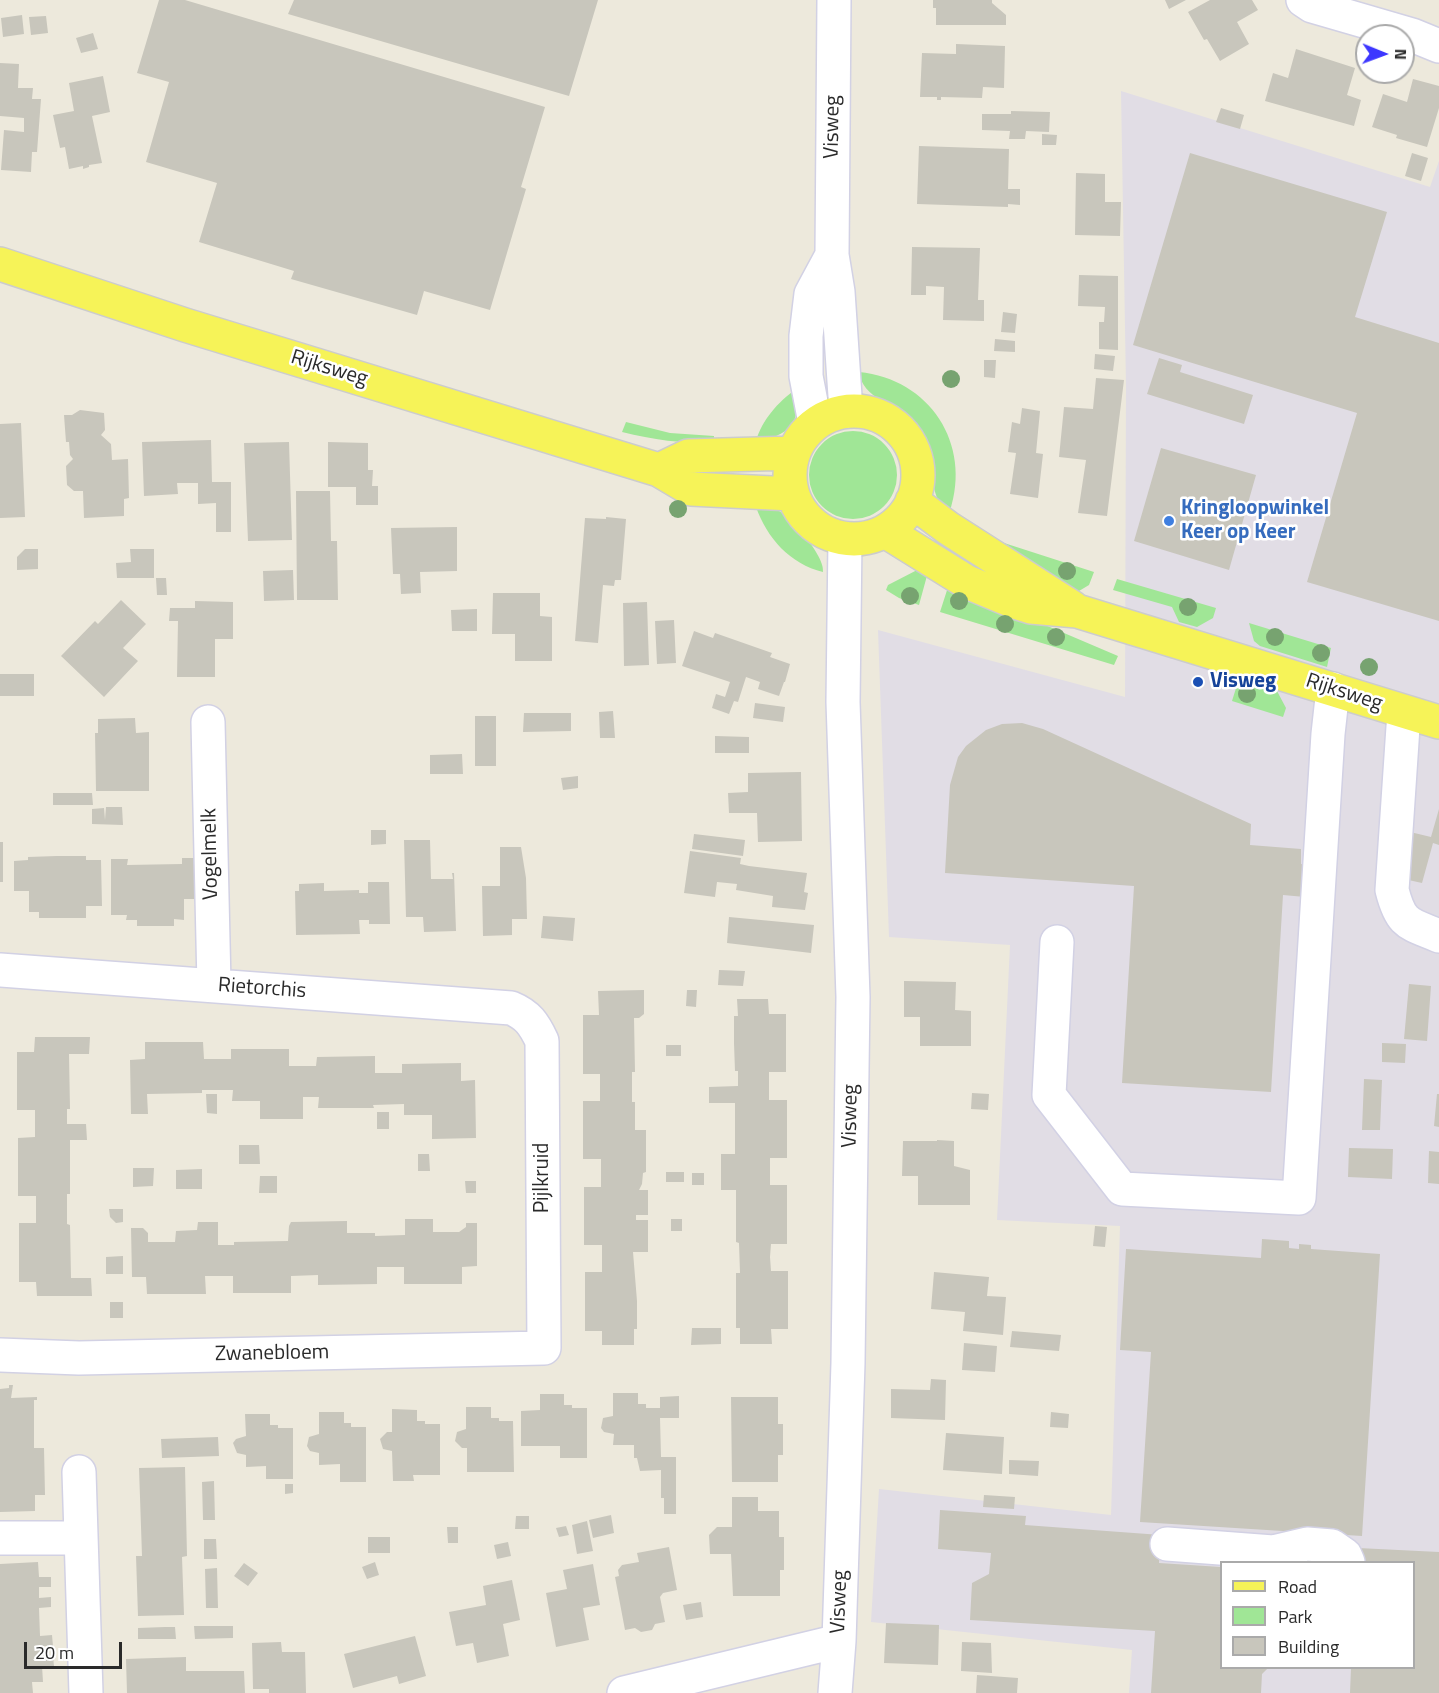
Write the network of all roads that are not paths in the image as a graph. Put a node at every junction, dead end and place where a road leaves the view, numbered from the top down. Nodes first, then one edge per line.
1 (834, 0) edge
2 (1303, 0) edge
3 (1439, 46) edge
4 (832, 255) junction
5 (0, 264) edge
6 (846, 411) junction
7 (815, 423) junction
8 (793, 453) junction
9 (659, 470) junction
10 (792, 494) junction
11 (912, 501) junction
12 (885, 531) junction
13 (845, 539) junction
14 (1077, 611) junction
15 (1333, 689) junction
16 (1404, 712) junction
17 (1439, 722) edge
18 (208, 723) dead end
19 (1439, 936) edge
20 (1057, 942) dead end
21 (0, 970) edge
22 (214, 985) junction
23 (524, 1013) joint
24 (544, 1348) joint
25 (0, 1355) edge
26 (79, 1472) dead end
27 (0, 1538) edge
28 (81, 1538) junction
29 (1167, 1544) dead end
30 (1347, 1561) edge
31 (839, 1641) junction
32 (86, 1693) edge
33 (624, 1693) edge
34 (835, 1693) edge

1 - 4 street, Visweg
2 - 3 street
4 - 6 street, Visweg
4 - 7 street, Visweg
5 - 9 main road, Rijksweg
6 - 7 main road
6 - 11 main road
7 - 8 main road
8 - 9 main road
8 - 10 main road
9 - 10 main road, Rijksweg
10 - 13 main road
11 - 12 main road
11 - 14 main road, Rijksweg
12 - 13 main road
12 - 14 main road, Rijksweg
13 - 31 street, Visweg
14 - 15 main road, Rijksweg
15 - 16 main road, Rijksweg
15 - 20 street
16 - 17 main road, Rijksweg
16 - 19 street
18 - 22 street, Vogelmelk
21 - 22 street, Rietorchis
22 - 23 street, Rietorchis
23 - 24 street, Pijlkruid
24 - 25 street, Zwanebloem
26 - 28 street
27 - 28 street
28 - 32 street
29 - 30 street
31 - 33 street
31 - 34 street, Visweg

